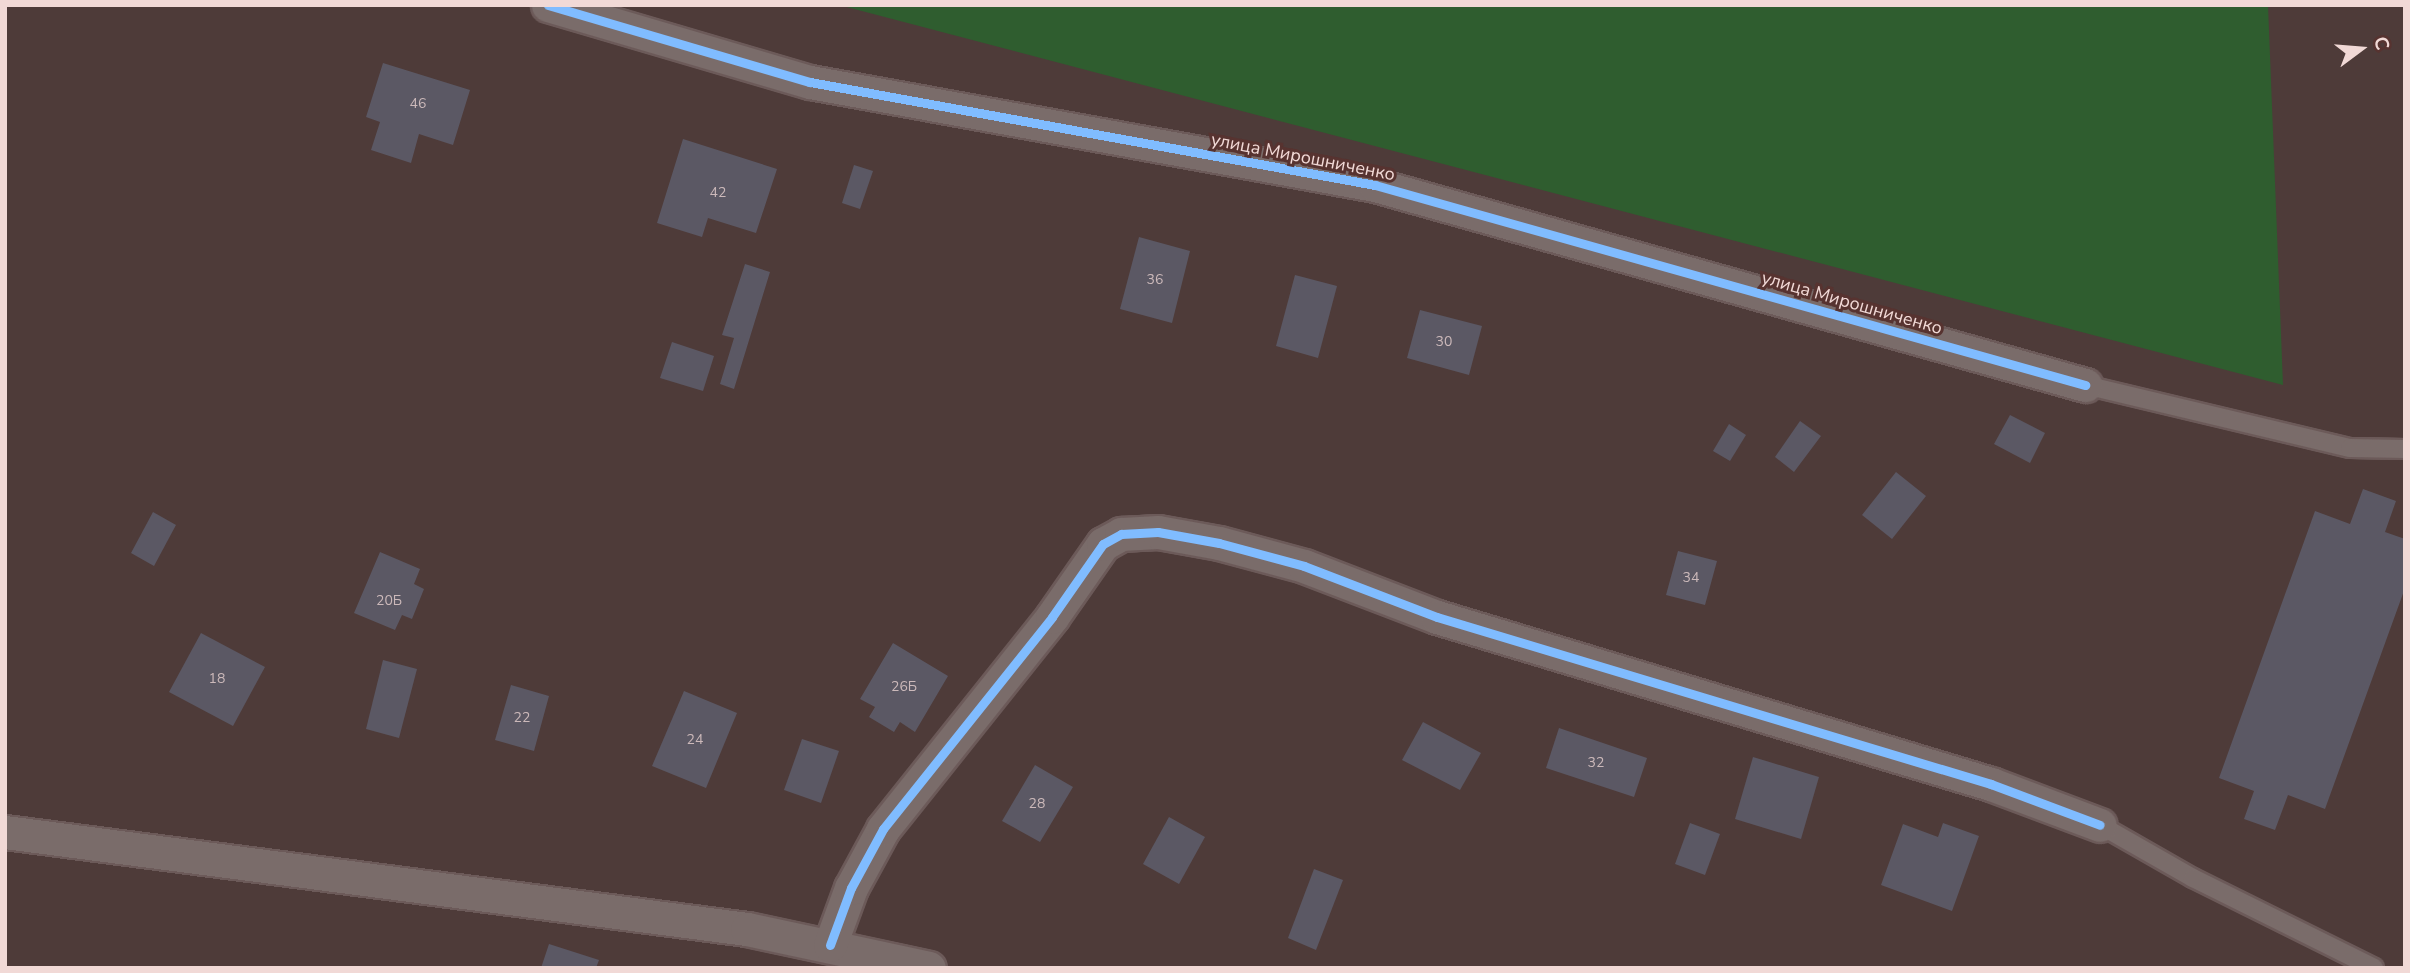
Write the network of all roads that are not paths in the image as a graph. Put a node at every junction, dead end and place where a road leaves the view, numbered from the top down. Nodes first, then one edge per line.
1 (548, 5) edge
2 (2085, 385) joint
3 (2405, 449) edge
4 (2100, 825) joint
5 (5, 832) edge
6 (830, 946) junction
7 (929, 968) edge
8 (2374, 968) edge

1 - 2 street, улица Мирошниченко
2 - 3 lane
4 - 6 street
4 - 8 lane
5 - 6 street
6 - 7 street

